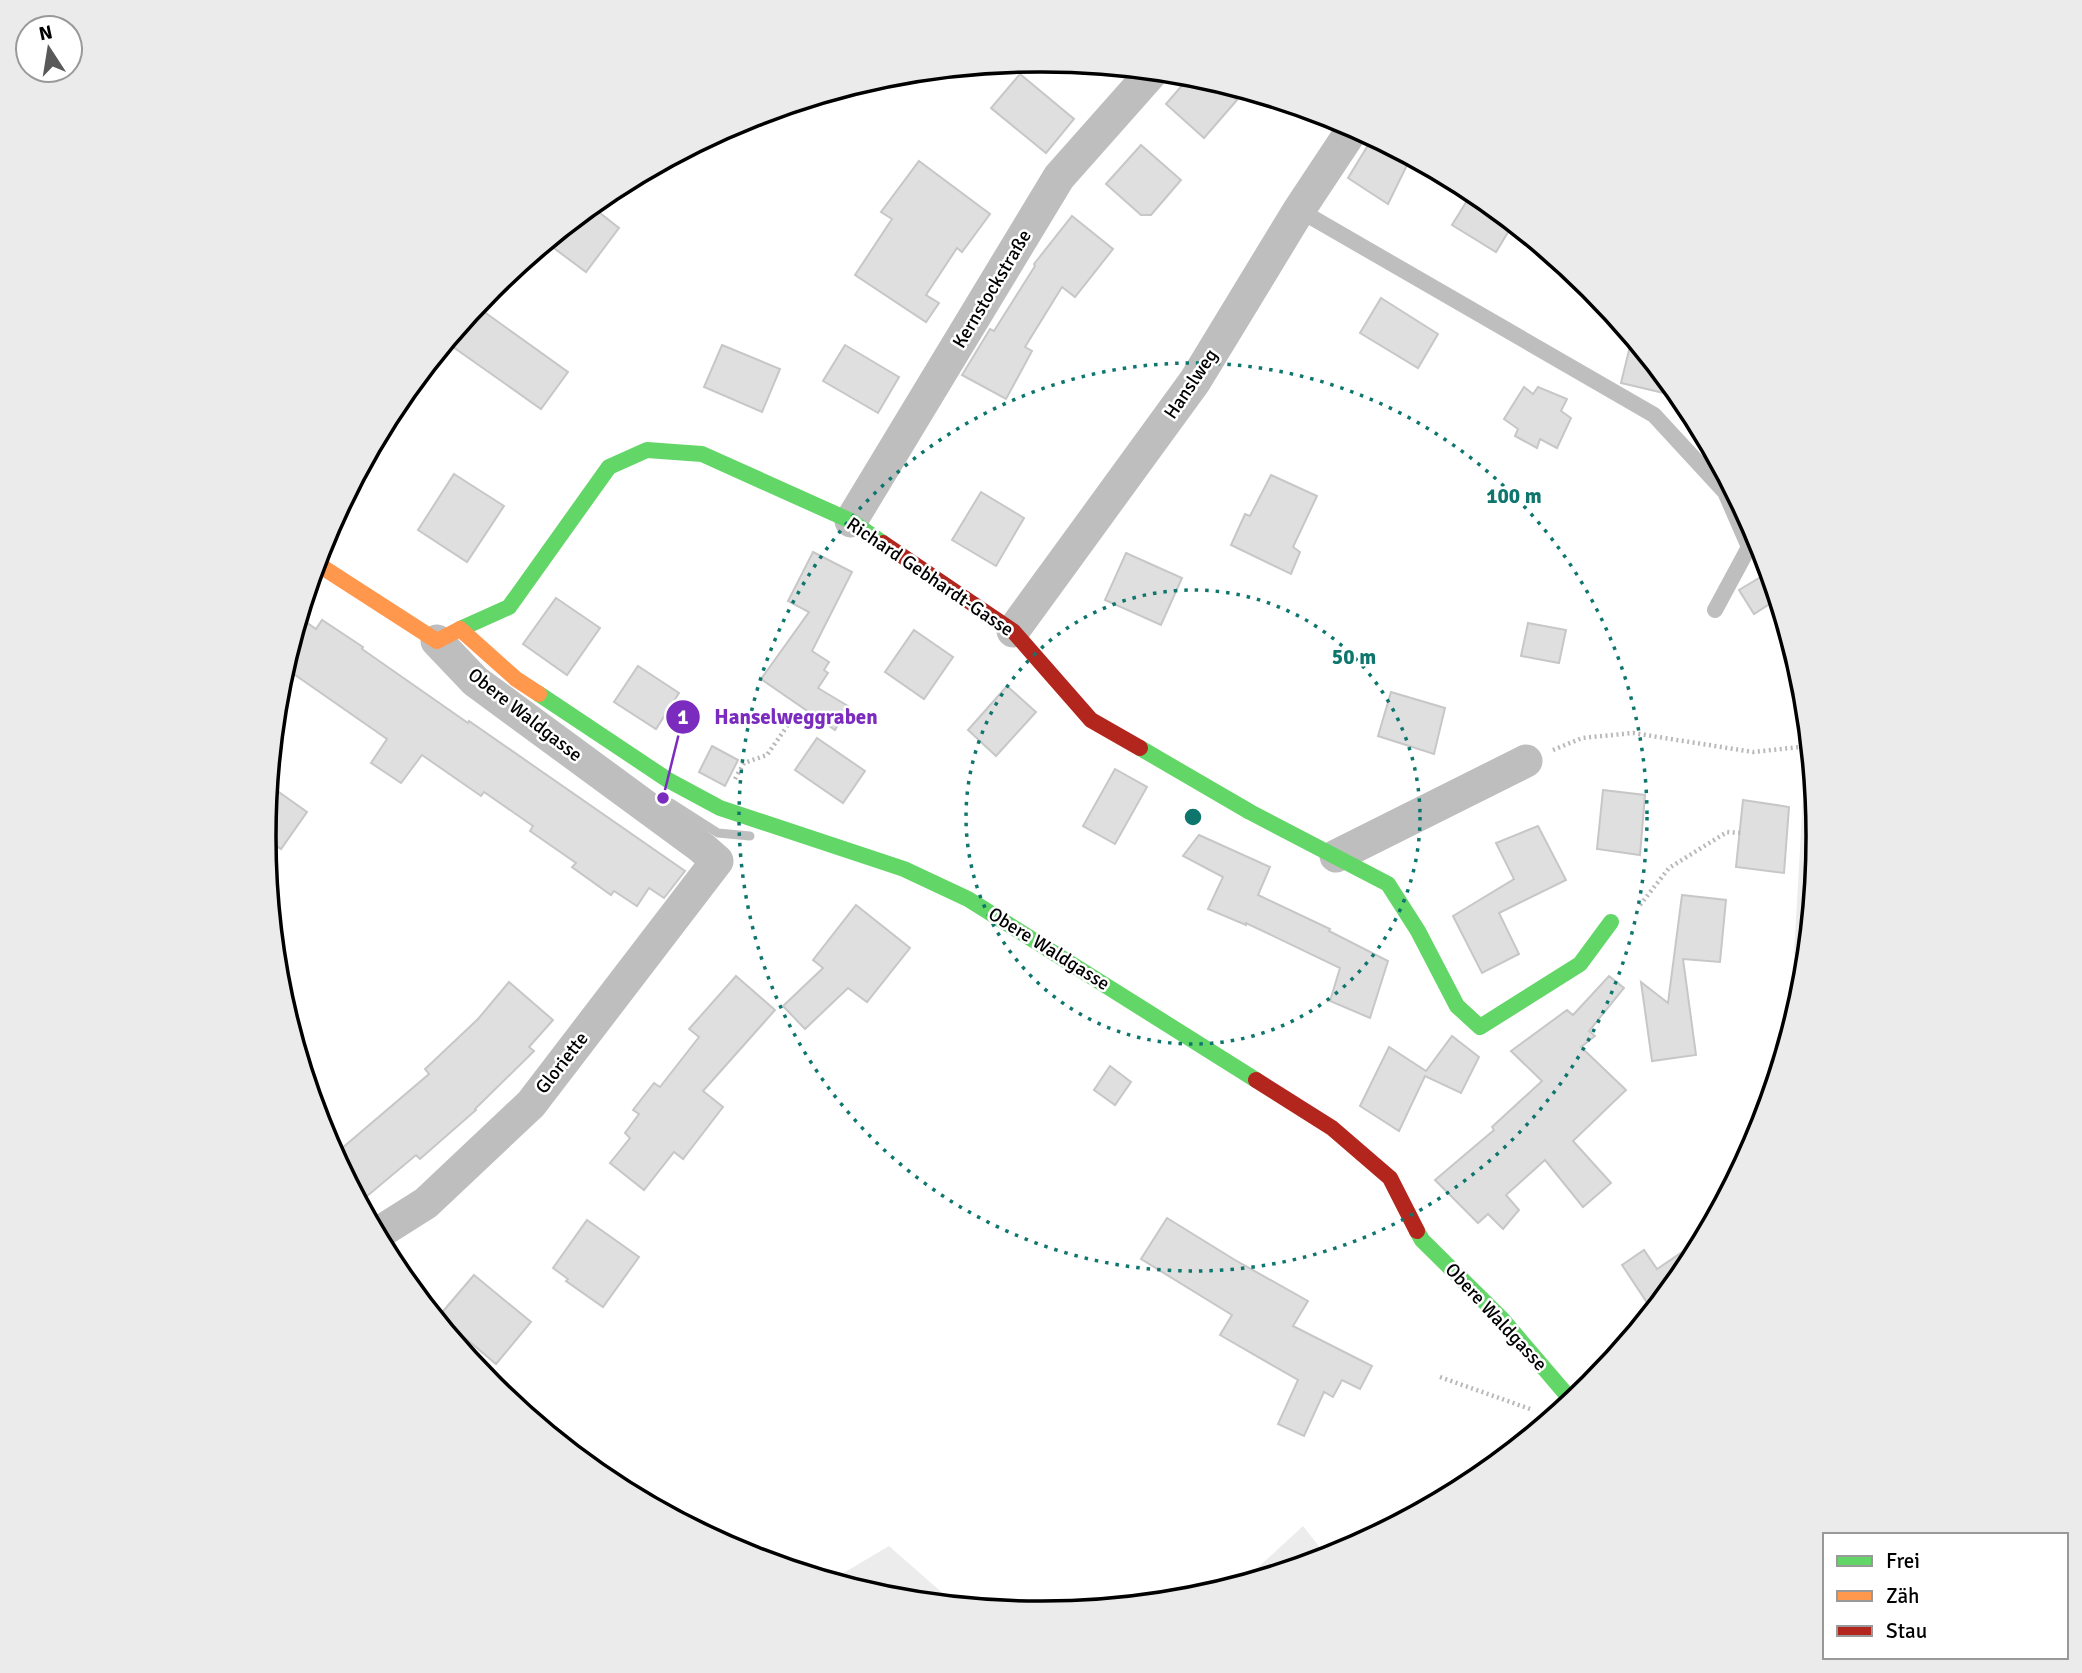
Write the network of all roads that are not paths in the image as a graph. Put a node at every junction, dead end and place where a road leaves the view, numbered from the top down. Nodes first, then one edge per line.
1 (1146, 79) edge
2 (1348, 136) edge
3 (1299, 210) junction
4 (1722, 489) edge
5 (851, 522) junction
6 (1741, 529) edge
7 (325, 568) edge
8 (1715, 610) dead end
9 (1013, 631) junction
10 (449, 635) junction
11 (1526, 761) road end
12 (1336, 856) junction
13 (717, 861) joint
14 (1611, 922) road end
15 (385, 1229) edge
16 (1565, 1393) edge

1 - 5 street, Kernstockstraße
2 - 3 street, Hanslweg
3 - 4 lane
3 - 9 street, Hanslweg
5 - 9 street, Richard Gebhardt-Gasse
5 - 10 street, Richard Gebhardt-Gasse
6 - 8 lane
7 - 10 street, Obere Waldgasse
9 - 12 street, Richard Gebhardt-Gasse
10 - 13 street, Obere Waldgasse
10 - 16 street, Obere Waldgasse
11 - 12 street
12 - 14 street, Richard Gebhardt-Gasse
13 - 15 street, Gloriette

